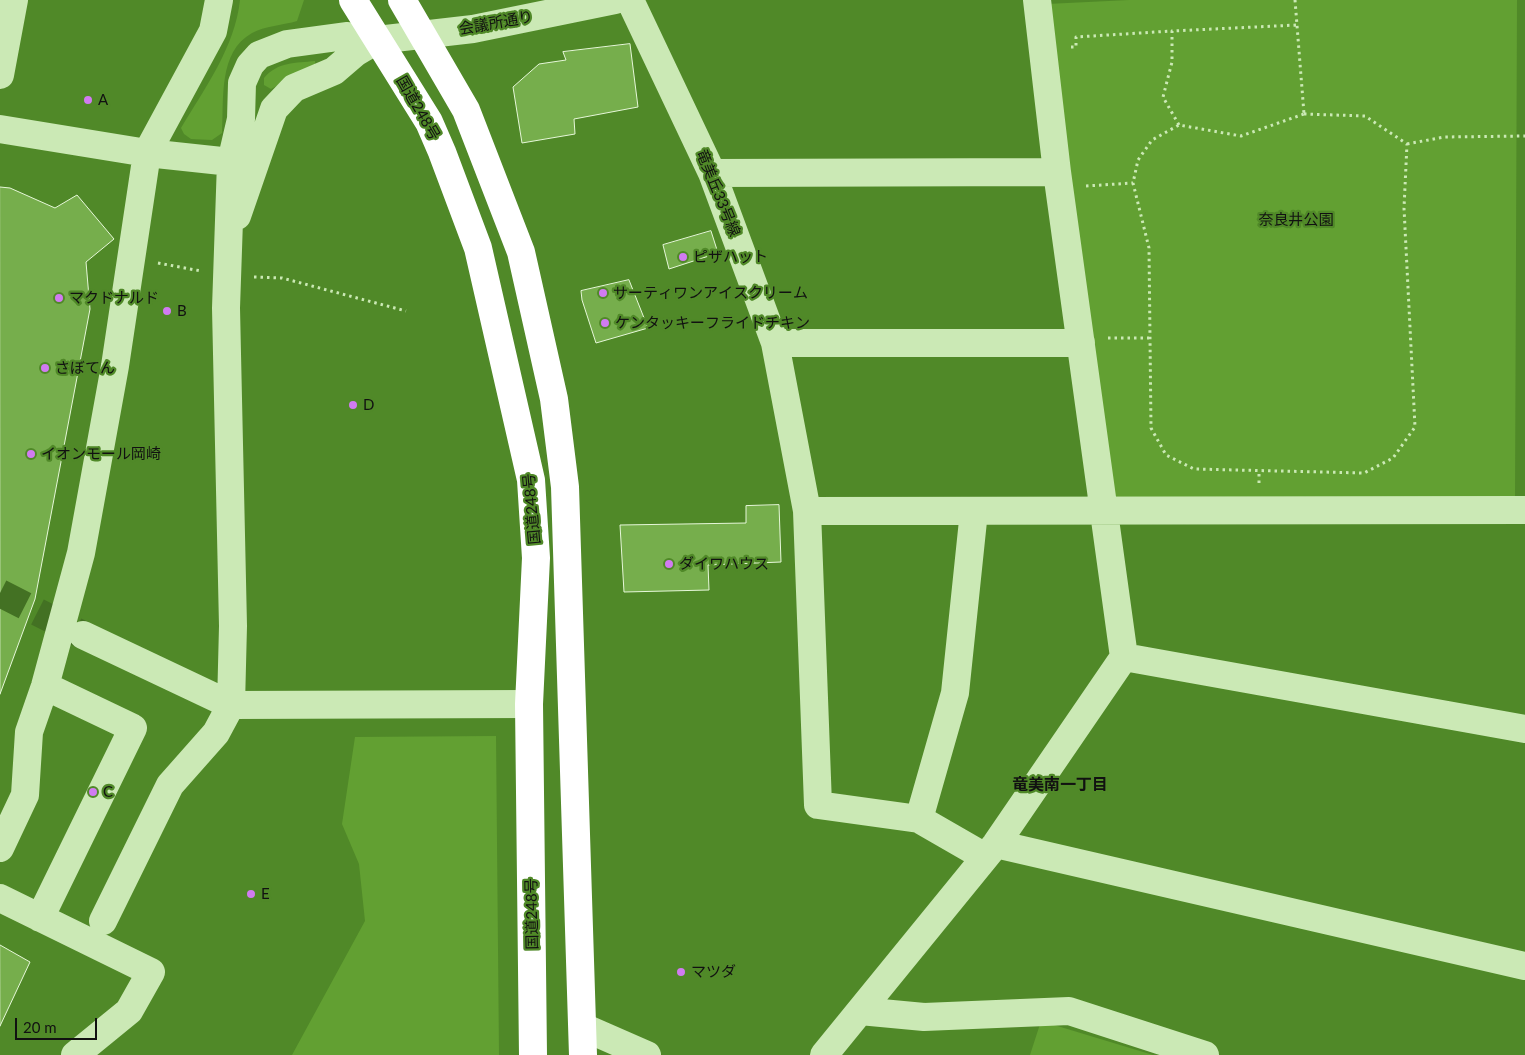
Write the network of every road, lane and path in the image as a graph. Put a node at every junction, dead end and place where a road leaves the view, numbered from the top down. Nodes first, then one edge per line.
1 (14, 0) edge
2 (219, 0) edge
3 (353, 0) edge
4 (402, 0) edge
5 (615, 0) edge
6 (630, 0) edge
7 (1038, 0) edge
8 (1295, 0) edge
9 (1296, 25) junction
10 (1172, 31) junction
11 (424, 35) junction
12 (377, 40) junction
13 (1043, 61) junction
14 (0, 75) edge
15 (1304, 114) junction
16 (1179, 125) junction
17 (0, 129) edge
18 (1525, 136) edge
19 (1406, 144) junction
20 (147, 153) junction
21 (231, 162) junction
22 (712, 174) junction
23 (1058, 180) junction
24 (1133, 183) junction
25 (228, 244) junction
26 (132, 258) junction
27 (227, 276) junction
28 (406, 311) dead end
29 (1150, 338) junction
30 (1081, 340) junction
31 (775, 343) junction
32 (1525, 510) edge
33 (807, 511) junction
34 (974, 511) junction
35 (1105, 511) junction
36 (83, 635) tunnel mouth
37 (1124, 657) junction
38 (45, 686) junction
39 (529, 704) junction
40 (232, 705) junction
41 (1525, 729) edge
42 (919, 819) junction
43 (0, 848) edge
44 (991, 851) junction
45 (0, 898) edge
46 (40, 918) junction
47 (103, 921) dead end
48 (1525, 966) edge
49 (860, 1011) junction
50 (583, 1027) junction
51 (75, 1055) edge
52 (533, 1055) edge
53 (583, 1055) edge
54 (648, 1055) edge
55 (824, 1055) edge
56 (1205, 1055) edge

1 - 14 street
2 - 20 street
3 - 12 highway, 国道248号
4 - 11 highway
5 - 11 street, 会議所通り
6 - 22 street, 竜美丘33号線
7 - 13 street
8 - 9 path
9 - 10 path
9 - 15 path
10 - 13 path
10 - 16 path
11 - 12 street, 会議所通り
11 - 50 highway
12 - 21 street
12 - 25 street
12 - 39 highway, 国道248号
13 - 23 street
15 - 16 path
15 - 19 path
16 - 24 path
17 - 20 street
18 - 19 path
19 - 29 path
20 - 21 street
20 - 26 street
21 - 25 street
22 - 23 street
22 - 31 street, 竜美丘33号線
23 - 24 path
23 - 30 street
24 - 29 path
25 - 27 street
26 - 27 path
26 - 38 street
27 - 28 path
27 - 40 street
29 - 30 path
30 - 31 street
30 - 35 street
31 - 33 street, 竜美丘33号線
32 - 35 street
33 - 34 street
33 - 42 street, 竜美丘33号線
34 - 35 street
34 - 42 street
35 - 37 street
36 - 40 street
37 - 41 street
37 - 44 street
38 - 43 street
38 - 46 street
39 - 40 street
39 - 52 highway, 国道248号
40 - 47 street
42 - 44 street
44 - 48 street
44 - 49 street
45 - 46 street
46 - 51 street
49 - 55 street
49 - 56 street
50 - 53 highway
50 - 54 street

